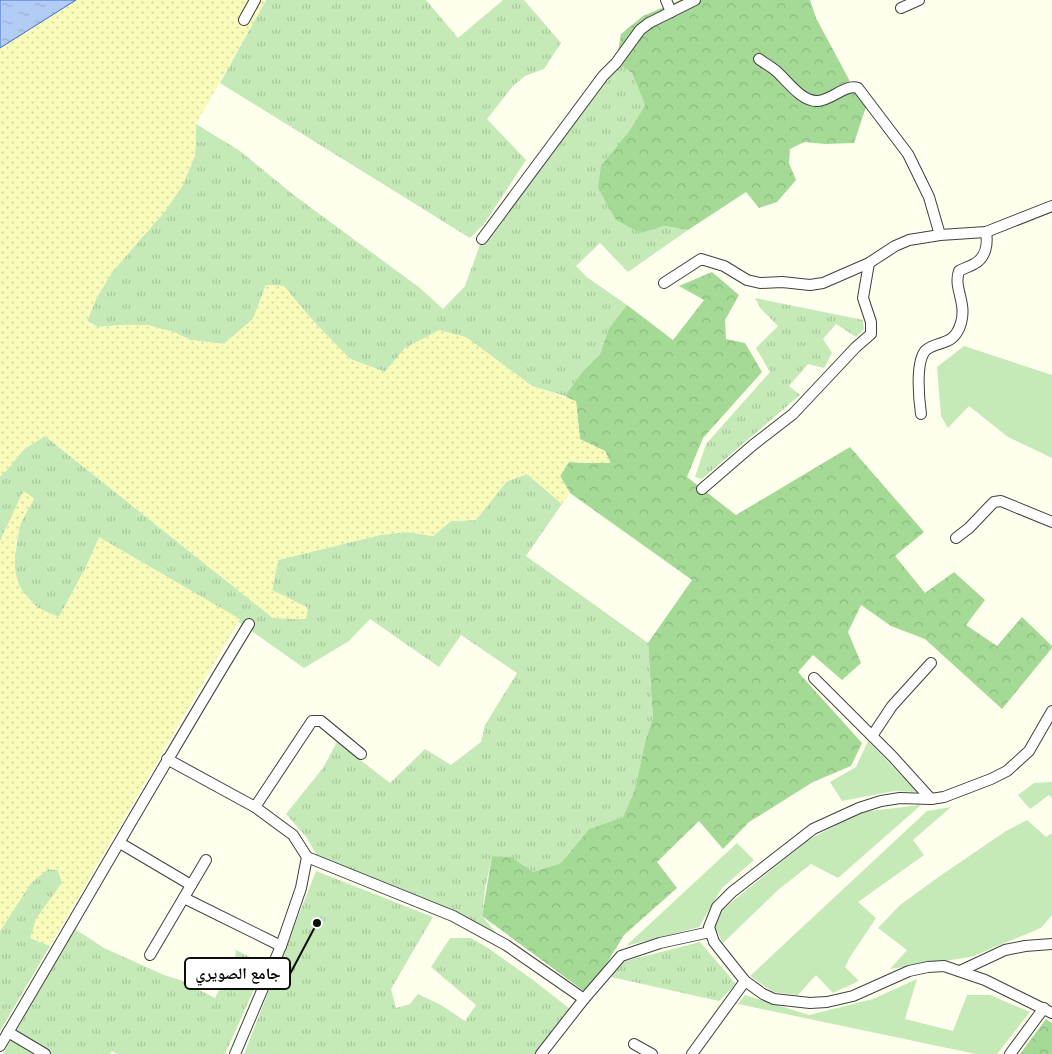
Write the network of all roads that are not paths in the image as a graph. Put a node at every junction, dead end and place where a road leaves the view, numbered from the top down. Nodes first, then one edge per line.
1 (255, 0) edge
2 (666, 0) edge
3 (695, 0) edge
4 (919, 0) edge
5 (901, 8) dead end
6 (671, 12) junction
7 (244, 20) dead end
8 (759, 59) dead end
9 (1052, 206) edge
10 (986, 232) junction
11 (940, 235) junction
12 (482, 239) dead end
13 (869, 263) junction
14 (664, 283) dead end
15 (921, 414) dead end
16 (702, 489) dead end
17 (1052, 522) edge
18 (956, 538) dead end
19 (248, 624) dead end
20 (931, 663) dead end
21 (814, 678) dead end
22 (1052, 711) edge
23 (872, 736) junction
24 (361, 754) dead end
25 (167, 759) junction
26 (931, 799) junction
27 (255, 807) junction
28 (120, 843) junction
29 (307, 857) junction
30 (206, 860) dead end
31 (191, 885) junction
32 (184, 898) junction
33 (710, 932) junction
34 (1052, 944) edge
35 (281, 946) junction
36 (150, 955) dead end
37 (960, 971) junction
38 (745, 981) junction
39 (584, 999) junction
40 (1048, 1011) edge
41 (8, 1032) junction
42 (634, 1044) dead end
43 (0, 1046) edge
44 (45, 1054) edge
45 (234, 1054) edge
46 (541, 1054) edge
47 (652, 1054) edge
48 (692, 1054) edge
49 (1010, 1054) edge

1 - 7 street
2 - 6 street
3 - 6 street
4 - 5 street
6 - 12 street
8 - 11 street
9 - 10 street
10 - 11 street
10 - 15 street
11 - 13 street
13 - 14 street
13 - 16 street
17 - 18 street
19 - 25 street
20 - 23 street
21 - 23 street
22 - 26 street
23 - 26 street
24 - 27 street
25 - 27 street
25 - 28 street
26 - 33 street
27 - 29 street
28 - 31 street
28 - 41 street
29 - 35 street
29 - 39 street
30 - 31 street
31 - 32 street
32 - 35 street
32 - 36 street
33 - 38 street
33 - 39 street
34 - 37 street
35 - 45 street
37 - 38 street
37 - 40 street
38 - 48 street
39 - 46 street
40 - 49 street
41 - 43 street
41 - 44 street
42 - 47 street

